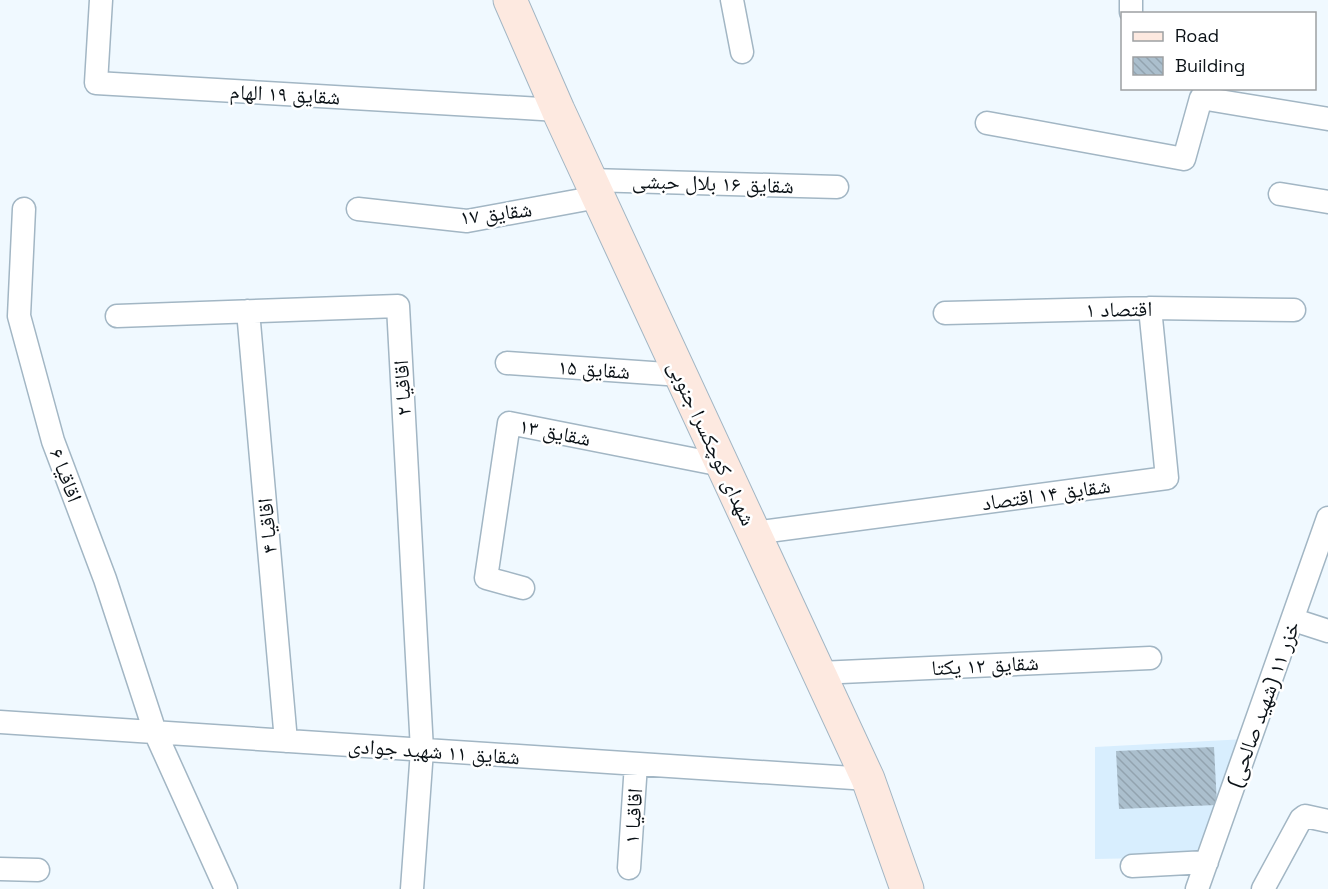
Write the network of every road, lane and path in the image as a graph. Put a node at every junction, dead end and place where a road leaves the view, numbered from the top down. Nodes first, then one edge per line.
1 (100, 0) edge
2 (732, 0) edge
3 (513, 1) edge
4 (742, 52) dead end
5 (558, 110) junction
6 (1328, 119) edge
7 (987, 123) dead end
8 (837, 187) dead end
9 (594, 188) junction
10 (1280, 194) dead end
11 (1328, 202) edge
12 (24, 209) dead end
13 (358, 209) dead end
14 (1150, 308) junction
15 (1294, 310) dead end
16 (248, 311) junction
17 (945, 313) dead end
18 (117, 316) dead end
19 (507, 363) dead end
20 (681, 375) junction
21 (722, 465) junction
22 (1328, 518) edge
23 (754, 533) junction
24 (523, 588) dead end
25 (1294, 620) junction
26 (1328, 631) edge
27 (1150, 658) dead end
28 (819, 673) junction
29 (0, 722) edge
30 (155, 732) junction
31 (286, 741) junction
32 (422, 750) junction
33 (636, 764) junction
34 (868, 779) junction
35 (1328, 821) edge
36 (1207, 862) junction
37 (1131, 866) dead end
38 (629, 868) dead end
39 (0, 869) edge
40 (38, 870) dead end
41 (226, 889) edge
42 (412, 889) edge
43 (907, 889) edge
44 (1197, 889) edge
45 (1263, 889) edge

1 - 5 street, شقایق ۱۹ الهام
2 - 4 street
3 - 5 main road, شهدای کوچکسرا جنوبی
5 - 9 main road, شهدای کوچکسرا جنوبی
6 - 7 street
8 - 9 street, شقایق ۱۶ بلال حبشی
9 - 13 street, شقایق ۱۷
9 - 20 main road, شهدای کوچکسرا جنوبی
10 - 11 street
12 - 30 street, اقاقیا ۶
14 - 15 street, اقتصاد ۱
14 - 17 street, اقتصاد ۱
14 - 23 street, شقایق ۱۴ اقتصاد
16 - 18 street, اقاقیا ۲
16 - 31 street, اقاقیا ۴
16 - 32 street, اقاقیا ۲
19 - 20 street, شقایق ۱۵
20 - 21 main road, شهدای کوچکسرا جنوبی
21 - 23 main road, شهدای کوچکسرا جنوبی
21 - 24 street, شقایق ۱۳
22 - 25 street, خزر ۱۱ (شهید صالحی)
23 - 28 main road, شهدای کوچکسرا جنوبی
25 - 26 street
25 - 36 street, خزر ۱۱ (شهید صالحی)
27 - 28 street, شقایق ۱۲ یکتا
28 - 34 main road, شهدای کوچکسرا جنوبی
29 - 30 street, شقایق ۱۱ شهید جوادی
30 - 31 street, شقایق ۱۱ شهید جوادی
30 - 41 street, اقاقیا ۶
31 - 32 street, شقایق ۱۱ شهید جوادی
32 - 33 street, شقایق ۱۱ شهید جوادی
32 - 42 street
33 - 34 street, شقایق ۱۱ شهید جوادی
33 - 38 street, اقاقیا ۱
34 - 43 main road, شهدای کوچکسرا جنوبی
35 - 45 street
36 - 37 street
36 - 44 street, خزر ۱۱ (شهید صالحی)
39 - 40 street

